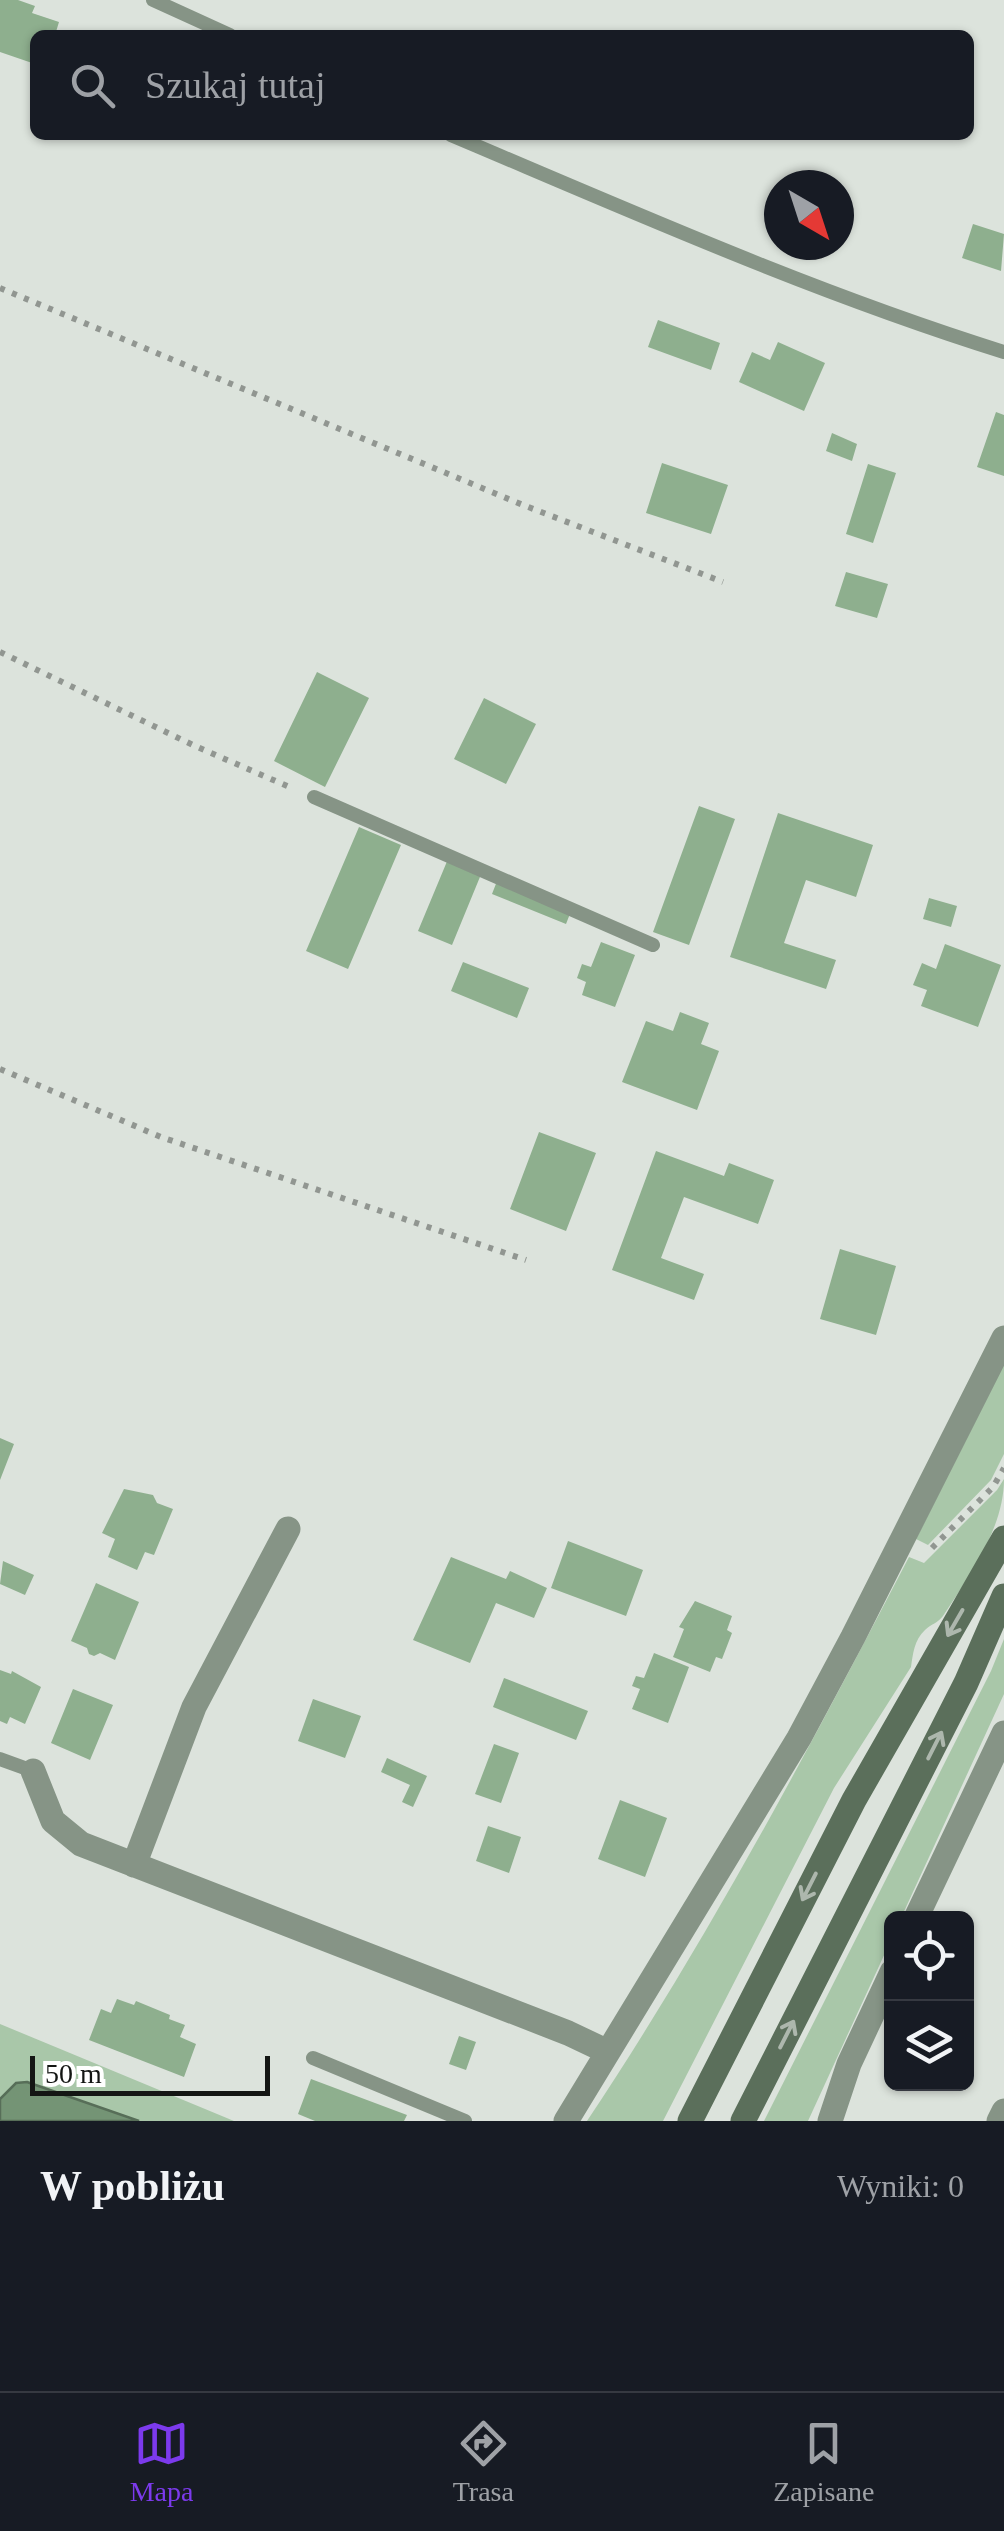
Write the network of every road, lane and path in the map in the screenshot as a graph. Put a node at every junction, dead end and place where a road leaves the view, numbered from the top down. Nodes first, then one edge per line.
1 (153, 0) edge
2 (219, 30) edge
3 (463, 140) edge
4 (0, 288) edge
5 (1004, 352) edge
6 (722, 582) dead end
7 (0, 652) edge
8 (314, 797) joint
9 (653, 945) dead end
10 (0, 1070) edge
11 (526, 1260) dead end
12 (1004, 1338) edge
13 (1004, 1468) edge
14 (288, 1530) dead end
15 (1004, 1538) edge
16 (901, 1541) junction
17 (1004, 1596) edge
18 (1004, 1732) edge
19 (0, 1759) edge
20 (32, 1771) joint
21 (134, 1865) junction
22 (919, 1911) edge
23 (884, 1989) edge
24 (608, 2052) junction
25 (313, 2058) dead end
26 (1004, 2111) edge
27 (465, 2121) edge
28 (566, 2121) edge
29 (690, 2121) edge
30 (742, 2121) edge
31 (830, 2121) edge
32 (999, 2121) edge

1 - 2 lane
3 - 5 lane
4 - 6 path
7 - 8 path
8 - 9 lane
10 - 11 path
12 - 16 street
13 - 16 path
14 - 21 street
15 -> 29 main road
16 - 24 street
30 -> 17 main road
18 - 22 street
19 - 20 lane
20 - 21 street
21 - 24 street
23 - 31 street
24 - 28 street
25 - 27 lane
26 - 32 street

